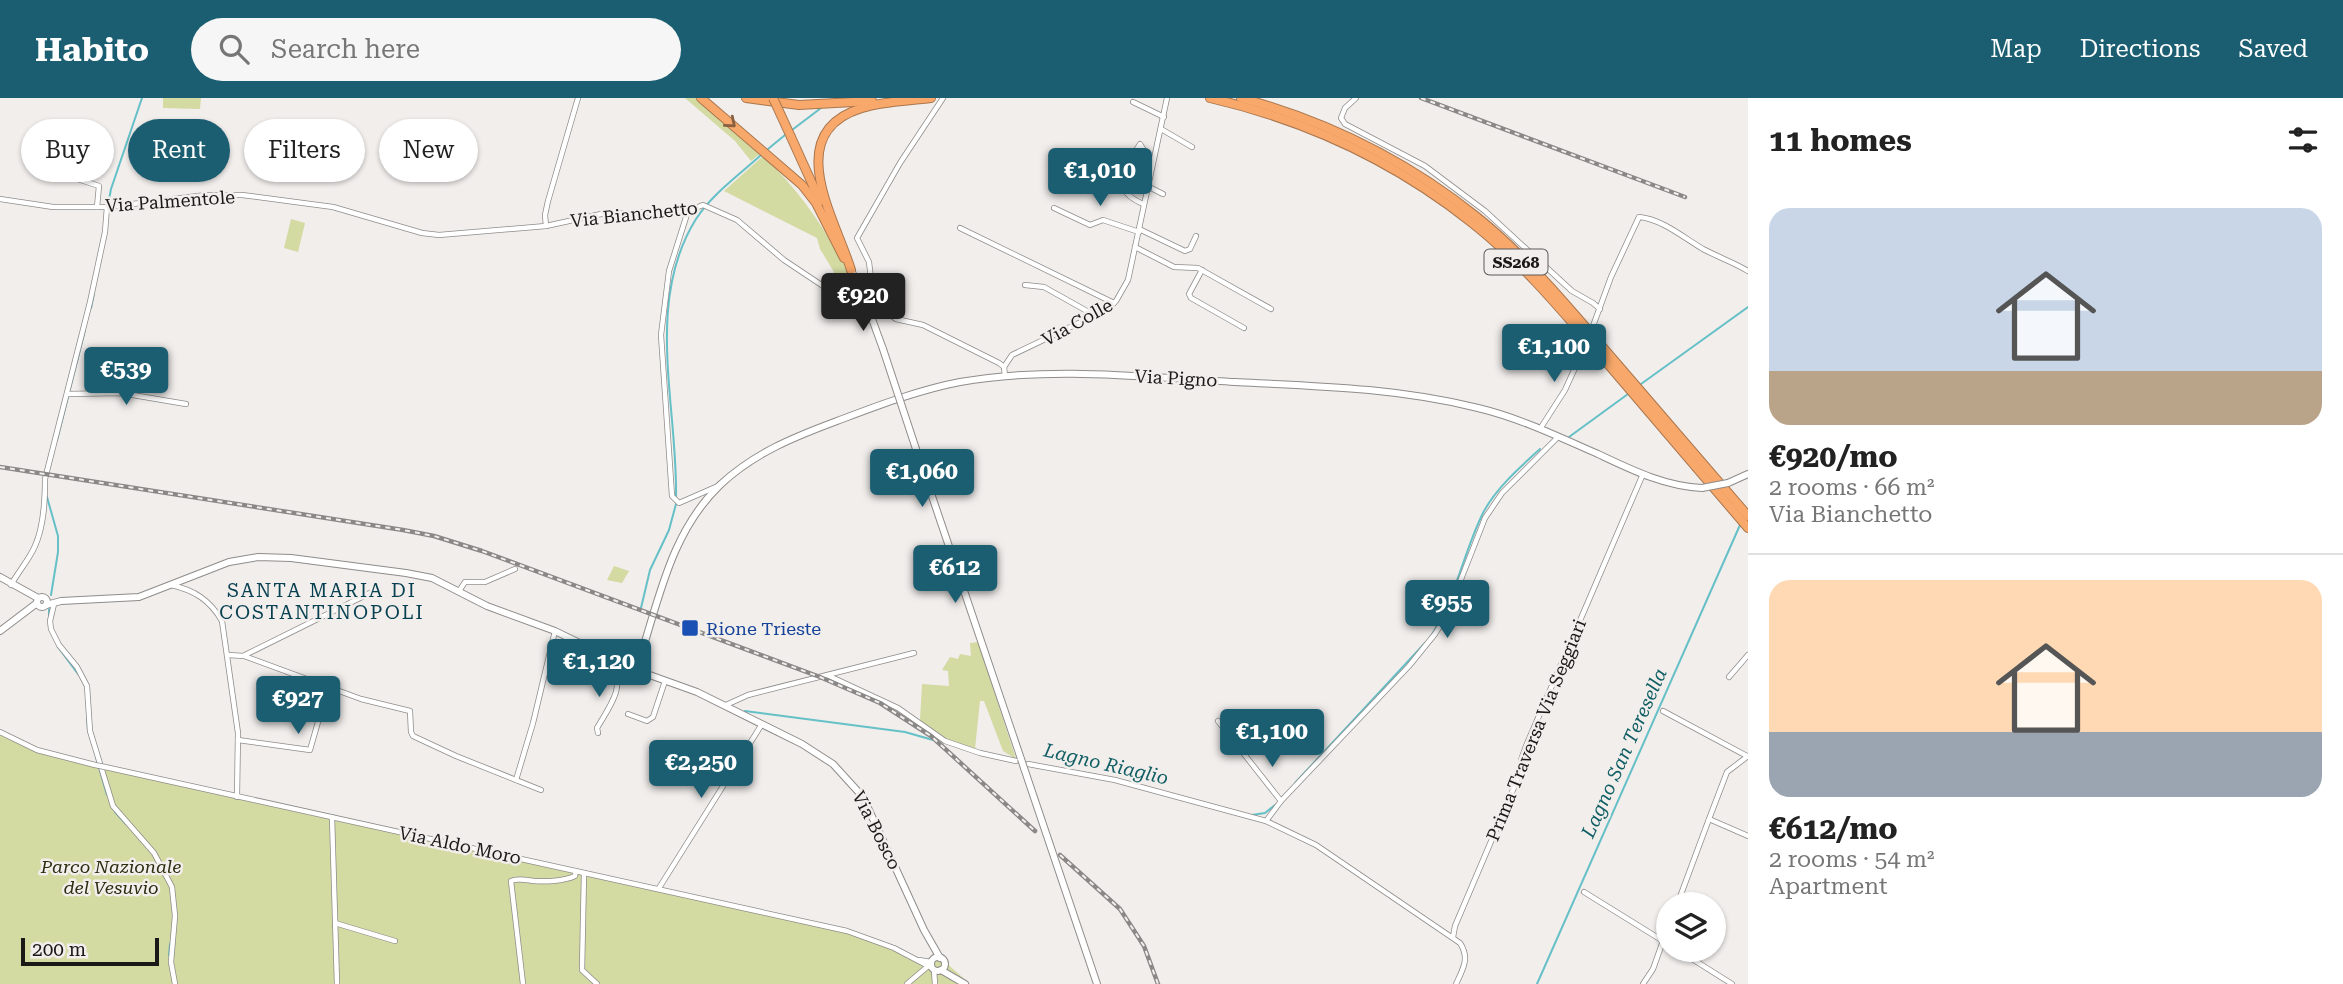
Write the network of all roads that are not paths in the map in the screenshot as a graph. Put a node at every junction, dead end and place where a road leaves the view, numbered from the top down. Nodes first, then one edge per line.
1 (578, 98) edge
2 (701, 98) edge
3 (746, 98) edge
4 (774, 98) edge
5 (895, 98) edge
6 (931, 98) edge
7 (943, 98) edge
8 (1167, 98) edge
9 (1210, 98) edge
10 (1241, 98) edge
11 (1356, 98) edge
12 (1133, 102) dead end
13 (1164, 117) junction
14 (1161, 130) junction
15 (1192, 147) dead end
16 (1135, 152) dead end
17 (1152, 164) junction
18 (1126, 175) dead end
19 (87, 182) edge
20 (1147, 186) junction
21 (1163, 194) dead end
22 (0, 200) edge
23 (1143, 204) junction
24 (97, 206) junction
25 (107, 207) junction
26 (1054, 208) dead end
27 (688, 211) junction
28 (546, 226) junction
29 (960, 228) dead end
30 (1139, 230) junction
31 (1196, 236) dead end
32 (1135, 247) junction
33 (851, 270) junction
34 (1202, 270) junction
35 (1748, 271) edge
36 (1025, 285) dead end
37 (1114, 303) junction
38 (871, 306) junction
39 (1271, 309) dead end
40 (1600, 309) junction
41 (1095, 315) junction
42 (1244, 328) dead end
43 (1004, 367) junction
44 (1005, 376) junction
45 (67, 394) junction
46 (186, 404) dead end
47 (1540, 429) junction
48 (1558, 437) junction
49 (1643, 474) junction
50 (1748, 474) edge
51 (719, 486) junction
52 (679, 503) junction
53 (672, 505) dead end
54 (1748, 516) edge
55 (1748, 528) edge
56 (515, 569) dead end
57 (0, 577) edge
58 (11, 585) junction
59 (171, 585) junction
60 (378, 589) dead end
61 (459, 591) junction
62 (46, 603) junction
63 (0, 631) edge
64 (555, 631) junction
65 (914, 653) dead end
66 (228, 655) junction
67 (1748, 655) edge
68 (244, 656) junction
69 (620, 663) junction
70 (634, 669) junction
71 (827, 675) junction
72 (1729, 677) dead end
73 (665, 681) junction
74 (328, 687) junction
75 (726, 705) junction
76 (1662, 712) dead end
77 (628, 714) dead end
78 (1218, 721) dead end
79 (762, 724) junction
80 (0, 733) edge
81 (598, 733) dead end
82 (238, 740) junction
83 (1748, 756) edge
84 (1018, 760) junction
85 (1026, 766) junction
86 (516, 780) junction
87 (541, 790) dead end
88 (237, 797) junction
89 (1281, 801) junction
90 (332, 817) junction
91 (1709, 819) junction
92 (1266, 821) junction
93 (1748, 836) edge
94 (576, 871) junction
95 (584, 873) junction
96 (659, 888) junction
97 (1584, 892) dead end
98 (1682, 892) edge
99 (335, 923) junction
100 (1453, 937) junction
101 (1656, 937) edge
102 (395, 941) dead end
103 (1656, 962) edge
104 (1697, 962) edge
105 (932, 964) junction
106 (963, 983) edge
107 (175, 984) edge
108 (337, 984) edge
109 (523, 984) edge
110 (597, 984) edge
111 (907, 984) edge
112 (935, 984) edge
113 (1097, 984) edge
114 (1456, 984) edge
115 (1643, 984) edge
116 (1732, 984) edge

1 - 28 street
2 -> 33 highway
3 - 5 highway
4 - 33 highway, bridge
6 - 33 highway
7 - 38 street
8 - 13 street, Via Colle
9 - 55 highway, SS268
10 - 54 highway, SS268
11 - 40 street
12 - 13 street
13 - 14 street, Via Colle
14 - 15 street
14 - 17 street, Via Colle
16 - 17 street
17 - 20 street, Via Colle
18 - 23 street
19 - 24 street
20 - 21 street
20 - 23 street, Via Colle
22 - 24 street, Via Palmentole
23 - 30 street, Via Colle
24 - 25 street, Via Palmentole
25 - 28 street, Via Palmentole
25 - 45 street
26 - 30 street
27 - 28 street, Via Bianchetto
27 - 38 street, Via Bianchetto
27 - 52 street
29 - 37 street
30 - 31 street
30 - 32 street, Via Colle
32 - 34 street
32 - 37 street, Via Colle
33 - 38 main road, bridge
34 - 39 street
34 - 42 street
35 - 40 street
36 - 41 street
37 - 41 street, Via Colle
38 - 43 street, Via Bianchetto
38 - 84 main road, bridge
40 - 47 street, bridge
41 - 43 street, Via Colle
43 - 44 street
44 - 47 main road, Via Pigno
44 - 51 main road, Via Pigno
45 - 46 street
45 - 58 street
47 - 48 main road, Via Pigno
48 - 49 main road, Via Pigno
48 - 89 street
49 - 50 main road, Via Pigno, bridge
49 - 100 street, Prima Traversa Via Seggiari
51 - 52 street, Via Pigno
51 - 70 main road, Via Pigno
52 - 53 street, Via Pigno
56 - 61 street
57 - 58 main road
58 - 62 main road
59 - 61 main road, Via Bosco
59 - 62 main road, Via Bosco
59 - 66 street
60 - 68 street
61 - 64 main road, Via Bosco
62 - 63 main road
62 - 107 street
64 - 69 main road, Via Bosco
64 - 86 street
65 - 71 street
66 - 68 street
66 - 82 street
67 - 72 street
68 - 74 street
69 - 70 main road, Via Bosco
69 - 81 street
70 - 73 main road, Via Bosco
71 - 75 street
71 - 84 street
73 - 75 main road, Via Bosco
73 - 77 street
74 - 82 street
74 - 86 street
75 - 79 main road, Via Bosco
76 - 83 street
78 - 89 street
79 - 96 street
79 - 105 main road, Via Bosco
80 - 88 street, Via Aldo Moro, bridge
82 - 88 street
83 - 91 street
84 - 85 main road, bridge
85 - 92 street
85 - 113 main road
86 - 87 street
88 - 90 street, Via Aldo Moro
89 - 92 street
90 - 94 street, Via Aldo Moro
90 - 99 street
91 - 93 street
91 - 98 street
92 - 100 street
94 - 95 street, Via Aldo Moro
94 - 109 street
95 - 96 street, Via Aldo Moro
95 - 110 street
96 - 105 street, Via Aldo Moro
97 - 101 street
99 - 102 street
99 - 108 street
100 - 114 street
103 - 115 street
104 - 116 street
105 - 106 main road, Via Bosco
105 - 111 street
105 - 112 street

